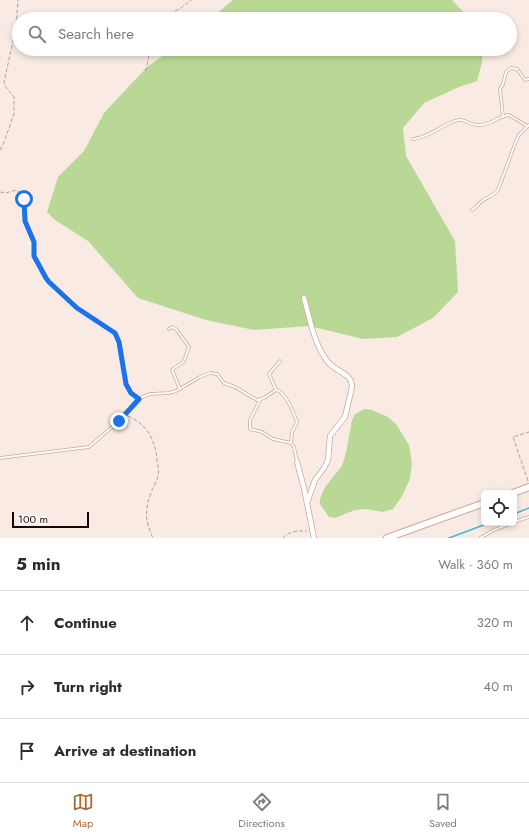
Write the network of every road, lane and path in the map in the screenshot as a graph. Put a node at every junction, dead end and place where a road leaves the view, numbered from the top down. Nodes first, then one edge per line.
1 (18, 0) edge
2 (191, 0) edge
3 (17, 12) edge
4 (174, 12) edge
5 (12, 46) edge
6 (149, 56) edge
7 (146, 71) dead end
8 (529, 79) edge
9 (503, 117) junction
10 (528, 125) edge
11 (413, 139) dead end
12 (0, 150) edge
13 (0, 192) edge
14 (472, 210) dead end
15 (304, 298) dead end
16 (169, 329) dead end
17 (280, 361) dead end
18 (180, 389) junction
19 (276, 390) junction
20 (139, 399) junction
21 (260, 400) junction
22 (125, 414) junction
23 (529, 432) edge
24 (291, 443) junction
25 (0, 458) edge
26 (297, 462) joint
27 (529, 483) edge
28 (529, 487) edge
29 (517, 492) edge
30 (307, 502) junction
31 (481, 504) edge
32 (529, 517) edge
33 (517, 522) edge
34 (505, 526) edge
35 (312, 531) junction
36 (153, 538) edge
37 (283, 538) edge
38 (314, 538) edge
39 (387, 538) edge
40 (480, 538) edge

1 - 3 path
2 - 4 path
5 - 12 path
6 - 7 path
8 - 9 lane
9 - 10 lane
9 - 11 lane
10 - 14 lane
13 - 20 path
15 - 30 street
16 - 18 lane
17 - 19 lane
18 - 20 lane
18 - 21 lane
19 - 21 lane
19 - 24 lane
20 - 22 lane
21 - 24 lane
22 - 25 lane
22 - 36 path
23 - 27 path
24 - 26 lane
26 - 30 street
28 - 29 street
30 - 35 street
31 - 39 street
32 - 33 lane
34 - 40 lane
35 - 37 path
35 - 38 street

